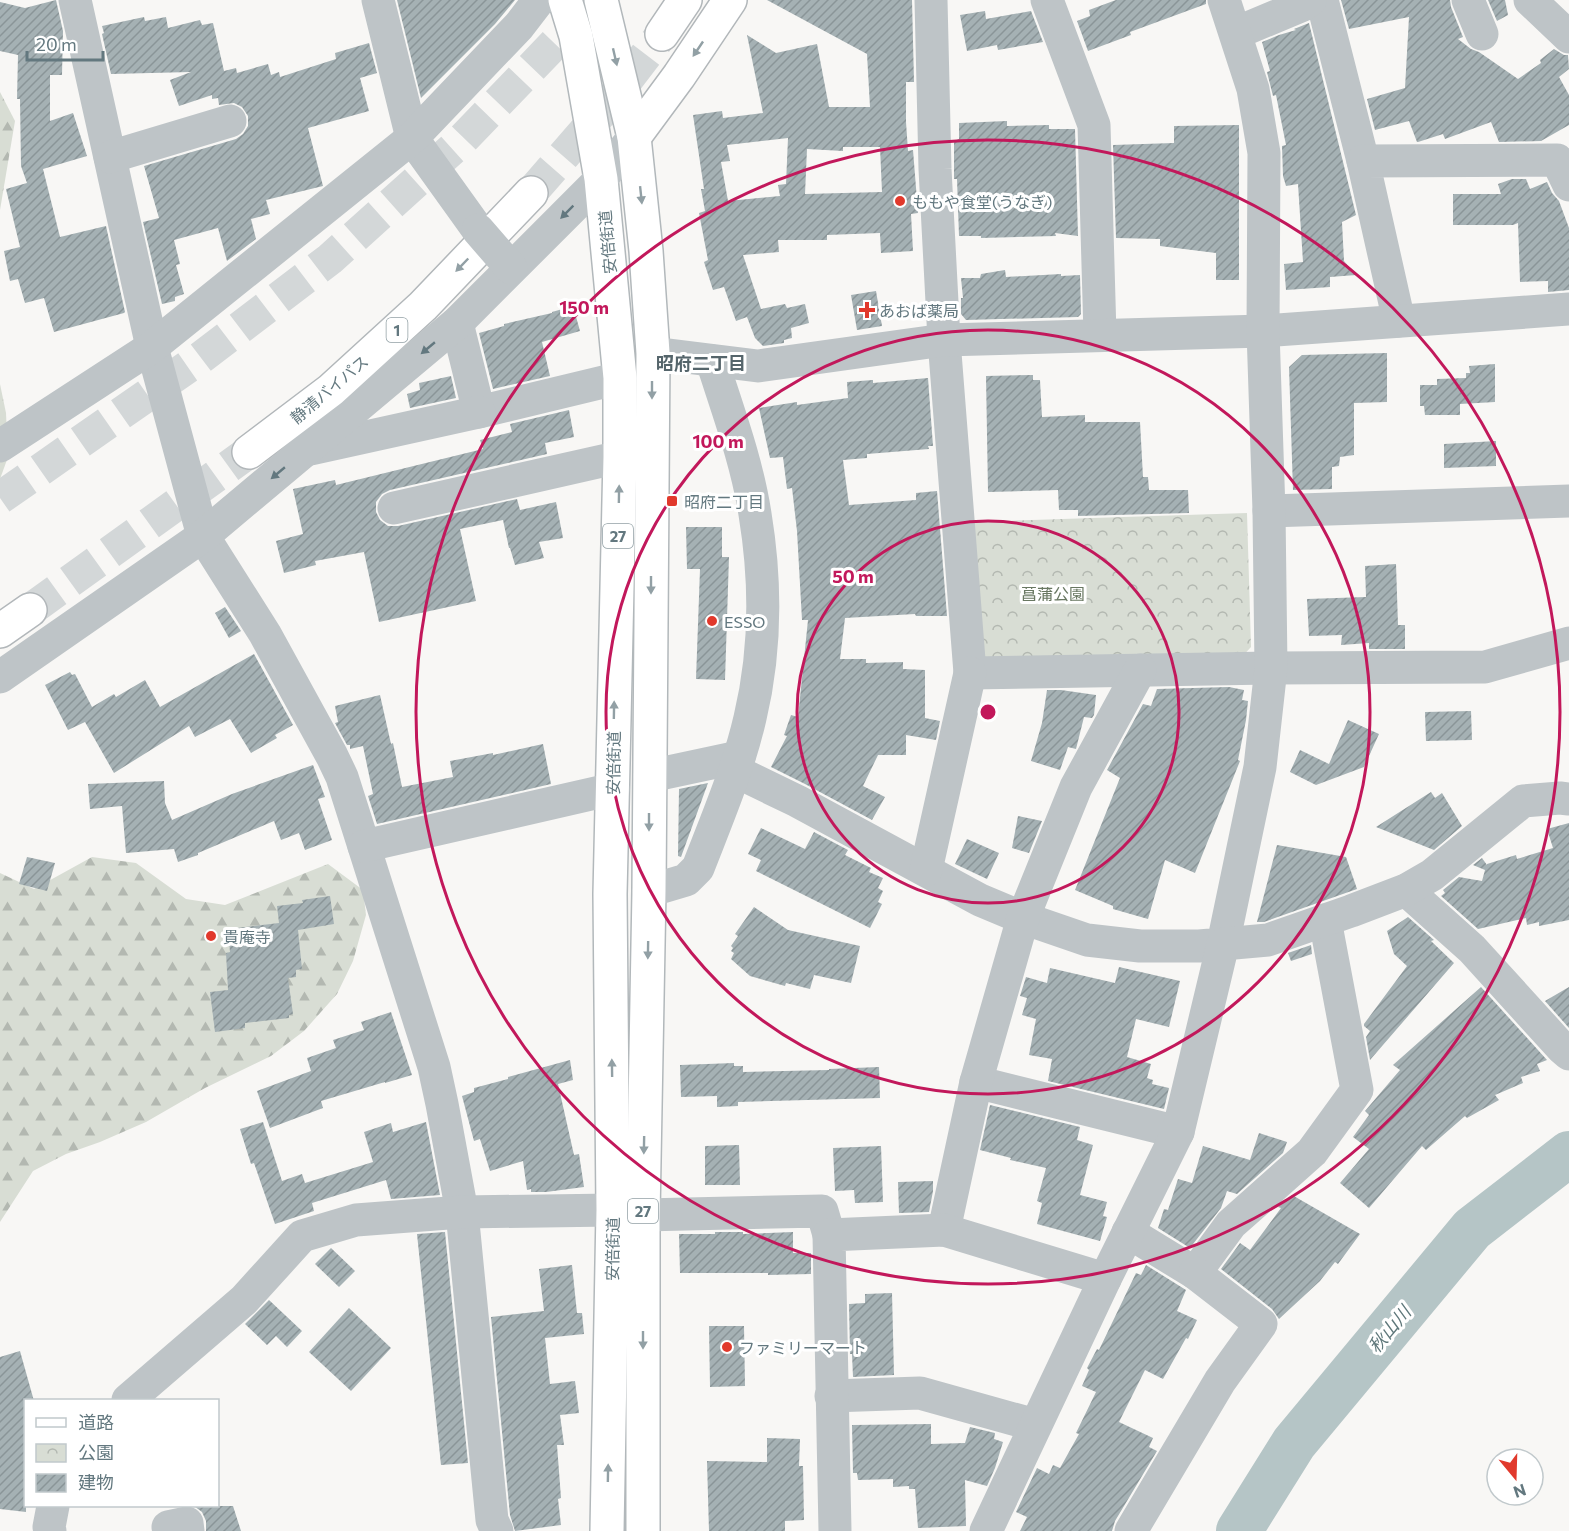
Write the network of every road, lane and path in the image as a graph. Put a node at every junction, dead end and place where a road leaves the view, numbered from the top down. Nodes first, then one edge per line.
1 (75, 0) edge
2 (378, 0) edge
3 (539, 0) edge
4 (565, 0) edge
5 (601, 0) edge
6 (685, 0) edge
7 (730, 0) edge
8 (931, 0) edge
9 (1047, 0) edge
10 (1224, 0) edge
11 (1310, 0) edge
12 (1322, 0) edge
13 (1468, 0) edge
14 (1530, 0) edge
15 (1236, 33) junction
16 (662, 34) tunnel mouth
17 (1482, 34) dead end
18 (1569, 37) edge
19 (230, 121) dead end
20 (634, 137) junction
21 (412, 138) junction
22 (110, 157) junction
23 (1363, 161) junction
24 (601, 179) junction
25 (1569, 185) edge
26 (531, 193) tunnel mouth
27 (511, 268) junction
28 (1569, 309) edge
29 (1399, 321) junction
30 (457, 324) junction
31 (1263, 331) junction
32 (1100, 336) junction
33 (944, 340) junction
34 (152, 347) junction
35 (653, 353) junction
36 (712, 361) junction
37 (620, 378) junction
38 (479, 412) junction
39 (0, 446) edge
40 (307, 450) junction
41 (249, 452) tunnel mouth
42 (620, 457) junction
43 (1569, 501) edge
44 (394, 508) dead end
45 (1269, 511) junction
46 (203, 536) junction
47 (30, 610) tunnel mouth
48 (0, 631) edge
49 (1569, 644) edge
50 (1271, 668) junction
51 (1140, 670) junction
52 (970, 673) junction
53 (0, 677) edge
54 (737, 764) junction
55 (650, 776) junction
56 (613, 789) junction
57 (1569, 799) edge
58 (364, 846) junction
59 (926, 870) junction
60 (1406, 890) junction
61 (649, 891) junction
62 (1023, 918) junction
63 (1325, 920) junction
64 (1223, 944) junction
65 (1569, 1054) edge
66 (976, 1082) junction
67 (1178, 1132) junction
68 (462, 1212) junction
69 (628, 1212) junction
70 (944, 1230) junction
71 (1128, 1232) junction
72 (829, 1235) junction
73 (1195, 1273) junction
74 (1105, 1279) junction
75 (831, 1396) junction
76 (130, 1399) edge
77 (1035, 1425) junction
78 (53, 1507) edge
79 (50, 1531) edge
80 (497, 1531) edge
81 (607, 1531) edge
82 (643, 1531) edge
83 (835, 1531) edge
84 (986, 1531) edge
85 (1131, 1531) edge

1 - 22 street
2 - 21 street
3 - 21 street
4 - 24 main road, 安倍街道 / 27
5 -> 20 main road, 安倍街道 / 27
6 - 16 main road
7 -> 20 main road
8 - 33 street
9 - 32 street
10 - 15 street
11 - 15 street
12 - 23 street
13 - 17 street
14 - 18 street
15 - 31 street
19 - 22 street
20 - 24 street
20 -> 35 main road, 安倍街道 / 27
21 - 27 street, bridge
21 - 34 street
22 - 34 street
23 - 25 street
23 - 29 street
24 -> 27 street
24 - 37 main road, 安倍街道 / 27
26 -> 41 main road, 静清バイパス / 1
27 - 30 street
28 - 29 street
29 - 31 street
30 - 38 street
30 -> 40 street
31 - 32 street
31 - 45 street
32 - 33 street
33 - 36 street
33 - 52 street
34 - 39 street
34 - 46 street
35 - 36 street
35 -> 55 main road, 安倍街道 / 27
36 - 54 street
37 - 38 street
37 - 42 main road, 安倍街道 / 27
38 - 40 street
40 -> 46 street
42 - 44 street
56 -> 42 main road, 安倍街道 / 27
43 - 45 street
45 - 50 street
46 - 53 street
46 - 58 street
47 - 48 main road
49 - 50 street
50 - 51 street
50 - 64 street
51 - 52 street
51 - 62 street
52 - 59 street
54 - 55 street
54 - 59 street
54 - 61 street
55 -> 61 main road, 安倍街道 / 27
56 - 58 street
69 -> 56 main road, 安倍街道 / 27
57 - 60 street
58 - 68 street
59 - 62 street
60 - 63 street
60 - 65 street
61 -> 69 main road, 安倍街道 / 27
62 - 64 street
62 - 66 street
63 - 64 street
63 - 73 street
64 - 67 street
66 - 67 street
66 - 70 street
67 - 71 street
68 - 69 street
68 - 76 street
68 - 80 street
69 - 72 street
81 -> 69 main road, 安倍街道 / 27
69 -> 82 main road, 安倍街道 / 27
70 - 72 street
70 - 74 street
71 - 73 street
71 - 74 street
72 - 75 street
73 - 85 street
74 - 77 street
75 - 77 street
75 - 83 street
77 - 84 street
78 - 79 street

